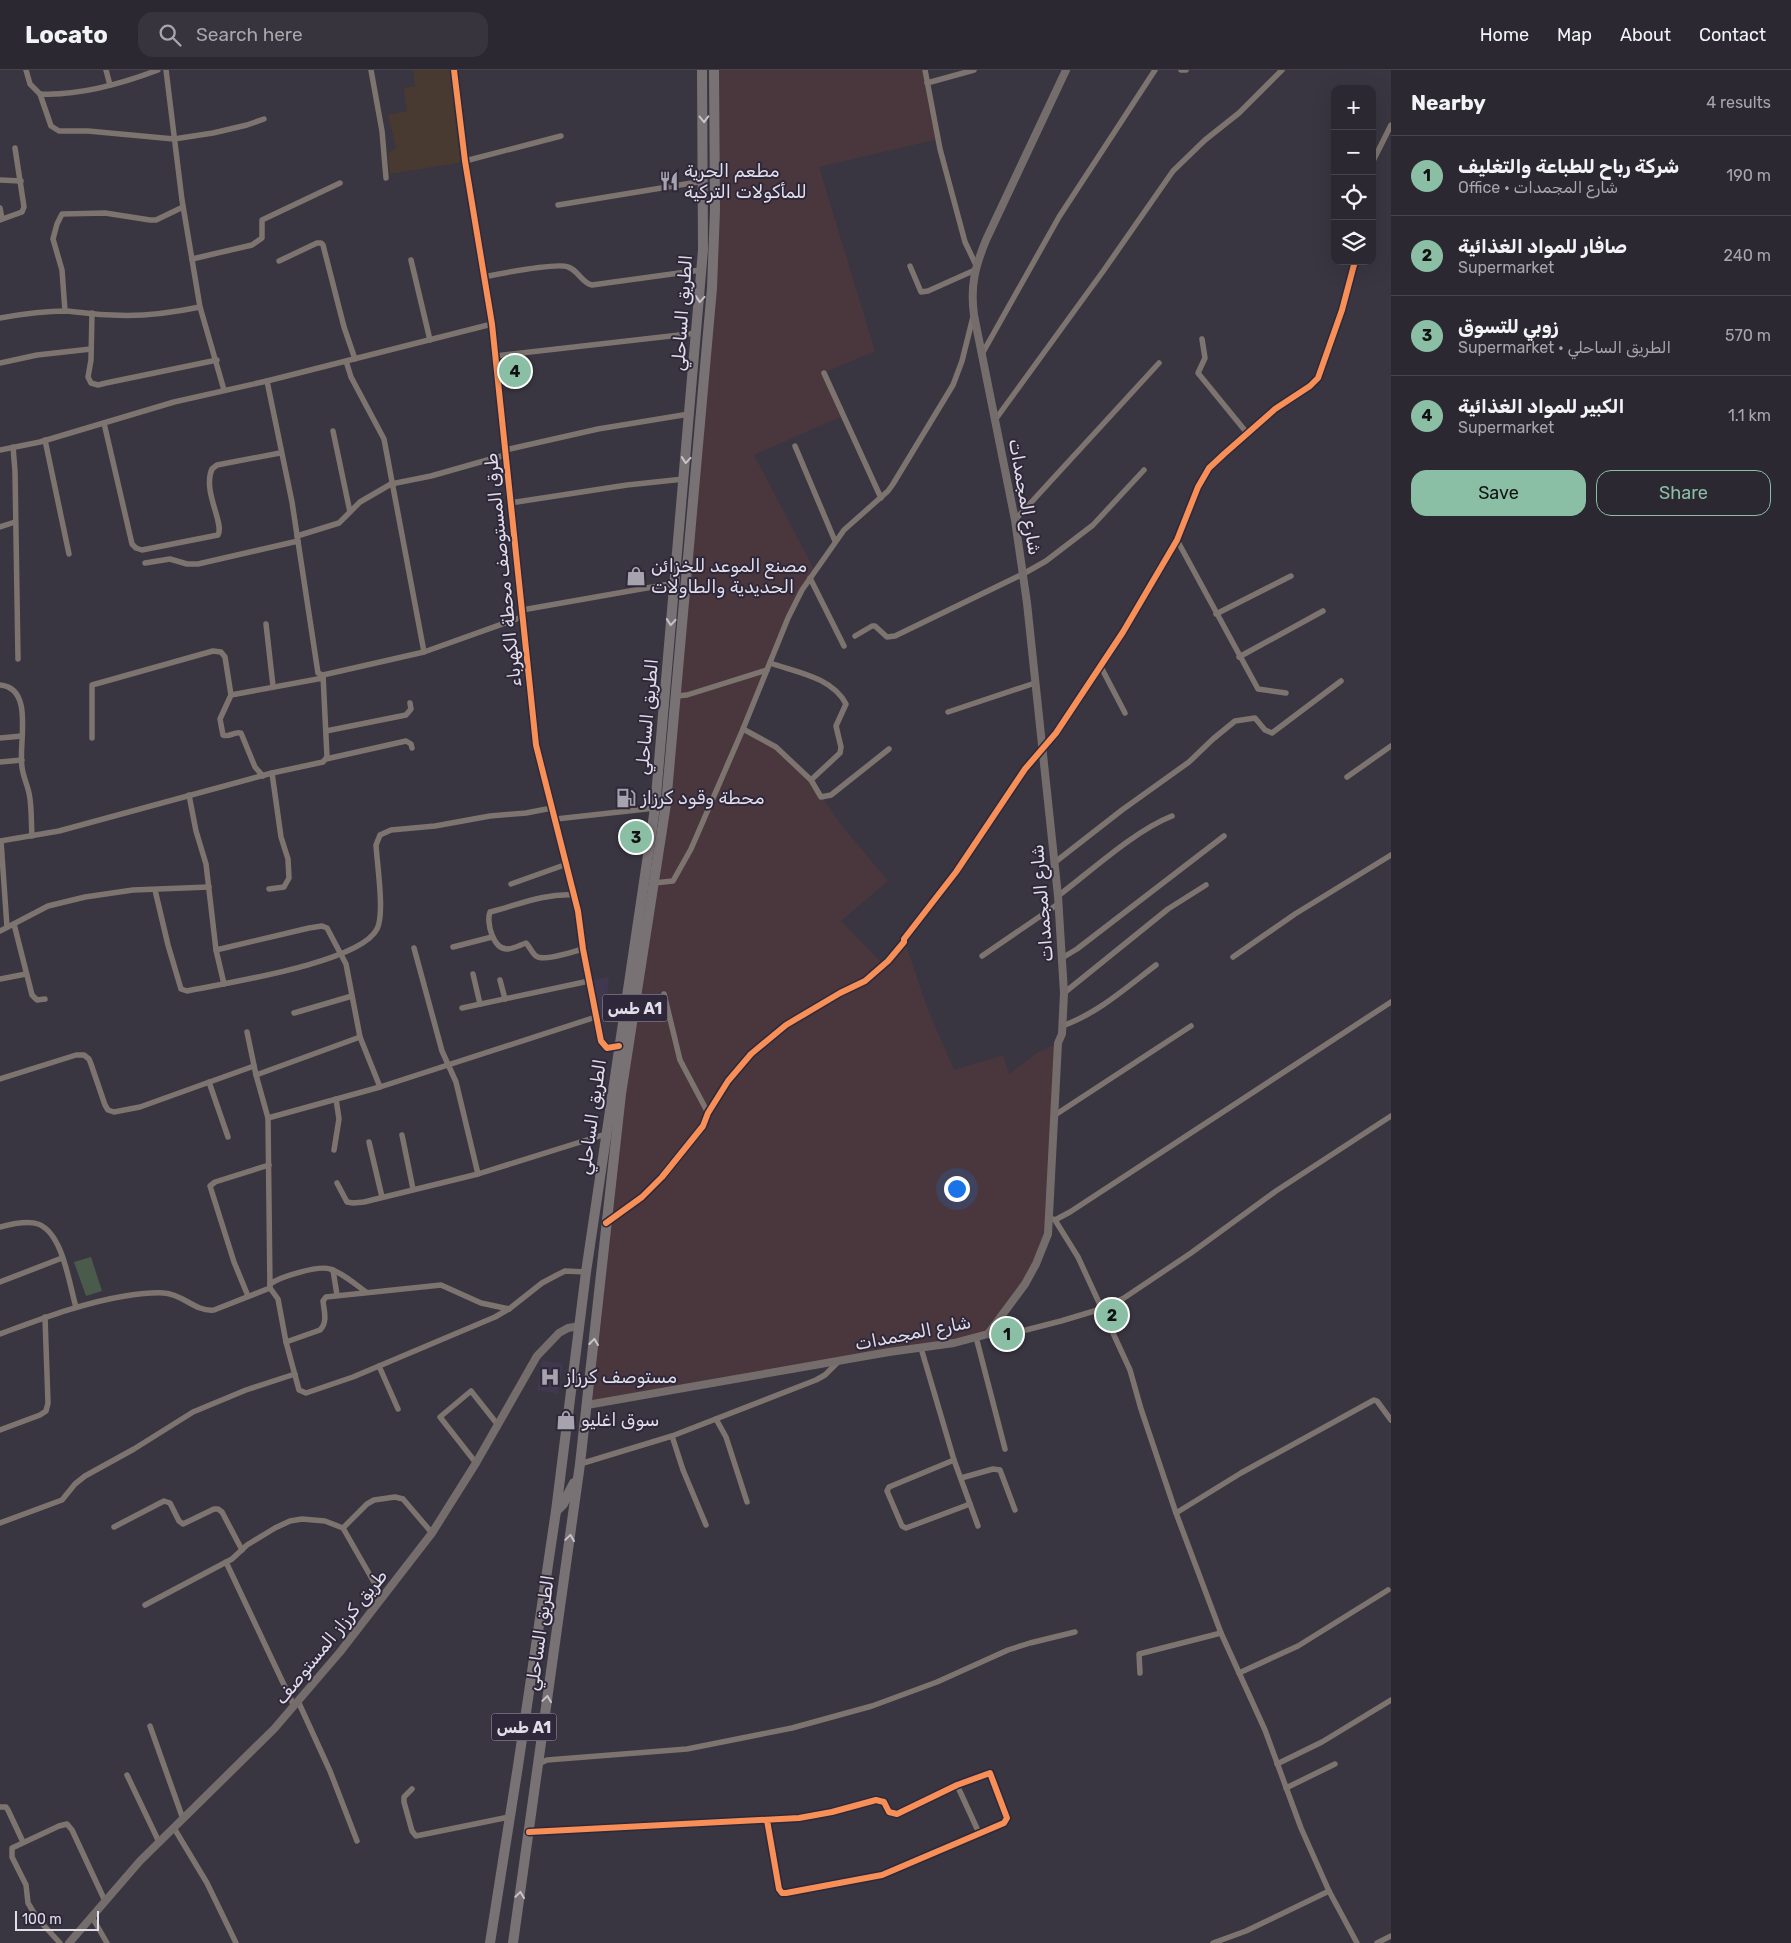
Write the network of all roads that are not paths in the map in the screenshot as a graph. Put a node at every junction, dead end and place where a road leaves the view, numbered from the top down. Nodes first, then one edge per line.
1 (26, 70) edge
2 (106, 70) edge
3 (158, 70) edge
4 (166, 70) edge
5 (371, 70) edge
6 (454, 70) edge
7 (702, 70) edge
8 (714, 70) edge
9 (925, 70) edge
10 (974, 70) edge
11 (1066, 70) edge
12 (1155, 70) edge
13 (1181, 70) edge
14 (1186, 70) edge
15 (1282, 70) edge
16 (927, 82) junction
17 (110, 85) junction
18 (40, 94) junction
19 (264, 118) dead end
20 (1391, 125) edge
21 (560, 136) dead end
22 (174, 139) junction
23 (15, 148) dead end
24 (1376, 155) edge
25 (465, 161) junction
26 (386, 178) dead end
27 (0, 180) edge
28 (20, 181) junction
29 (704, 181) junction
30 (340, 183) dead end
31 (558, 205) dead end
32 (183, 207) junction
33 (0, 208) edge
34 (1, 219) edge
35 (192, 259) junction
36 (411, 260) dead end
37 (279, 261) dead end
38 (1354, 265) edge
39 (910, 266) dead end
40 (976, 268) junction
41 (701, 270) junction
42 (484, 277) junction
43 (200, 307) junction
44 (65, 312) junction
45 (92, 313) junction
46 (974, 315) junction
47 (0, 318) edge
48 (492, 324) junction
49 (697, 333) junction
50 (1202, 339) dead end
51 (430, 340) junction
52 (90, 349) junction
53 (982, 354) junction
54 (495, 356) junction
55 (355, 359) junction
56 (217, 360) junction
57 (346, 361) junction
58 (0, 363) edge
59 (1159, 363) dead end
60 (824, 373) dead end
61 (267, 382) junction
62 (224, 390) junction
63 (701, 412) junction
64 (690, 414) junction
65 (995, 420) junction
66 (104, 423) junction
67 (333, 431) dead end
68 (1247, 433) junction
69 (45, 440) junction
70 (794, 446) dead end
71 (13, 447) junction
72 (0, 450) edge
73 (505, 452) junction
74 (280, 453) junction
75 (1144, 470) dead end
76 (684, 480) junction
77 (391, 484) junction
78 (881, 498) junction
79 (510, 503) junction
80 (350, 512) junction
81 (1015, 520) junction
82 (15, 522) junction
83 (0, 527) edge
84 (298, 539) junction
85 (1176, 540) junction
86 (835, 541) junction
87 (69, 554) dead end
88 (145, 563) dead end
89 (1023, 574) junction
90 (1291, 576) dead end
91 (810, 578) junction
92 (675, 584) junction
93 (1323, 611) dead end
94 (522, 614) junction
95 (1216, 614) junction
96 (266, 624) dead end
97 (856, 636) dead end
98 (844, 646) dead end
99 (424, 652) junction
100 (1240, 657) junction
101 (18, 659) dead end
102 (770, 663) junction
103 (1101, 667) junction
104 (767, 670) junction
105 (323, 676) junction
106 (1341, 682) dead end
107 (1035, 683) junction
108 (0, 685) edge
109 (273, 686) junction
110 (1286, 693) dead end
111 (231, 695) junction
112 (676, 696) junction
113 (410, 703) dead end
114 (948, 712) dead end
115 (1125, 713) dead end
116 (743, 729) junction
117 (326, 731) junction
118 (22, 736) junction
119 (0, 738) edge
120 (92, 738) dead end
121 (1391, 746) edge
122 (412, 748) dead end
123 (889, 749) dead end
124 (1041, 749) junction
125 (326, 759) junction
126 (22, 760) junction
127 (0, 762) edge
128 (272, 773) junction
129 (263, 776) junction
130 (1347, 777) dead end
131 (811, 780) junction
132 (189, 795) junction
133 (552, 808) junction
134 (655, 808) junction
135 (1172, 816) dead end
136 (556, 819) junction
137 (32, 836) junction
138 (1224, 836) dead end
139 (1, 841) edge
140 (1391, 855) edge
141 (567, 864) junction
142 (1054, 864) junction
143 (654, 883) junction
144 (511, 884) dead end
145 (1206, 885) dead end
146 (209, 887) junction
147 (270, 889) dead end
148 (155, 890) junction
149 (574, 895) junction
150 (1058, 896) junction
151 (1058, 904) junction
152 (14, 924) junction
153 (7, 927) junction
154 (0, 931) edge
155 (492, 937) junction
156 (453, 947) dead end
157 (414, 948) dead end
158 (583, 949) junction
159 (216, 950) junction
160 (340, 954) junction
161 (982, 956) dead end
162 (1233, 957) dead end
163 (1062, 958) junction
164 (1156, 965) dead end
165 (26, 974) junction
166 (473, 974) dead end
167 (0, 979) edge
168 (500, 980) dead end
169 (589, 981) junction
170 (224, 984) junction
171 (664, 994) dead end
172 (1064, 994) junction
173 (352, 996) junction
174 (45, 999) dead end
175 (505, 999) junction
176 (1391, 1002) edge
177 (480, 1004) junction
178 (462, 1008) dead end
179 (294, 1013) dead end
180 (596, 1017) junction
181 (1062, 1026) junction
182 (1191, 1026) dead end
183 (247, 1032) dead end
184 (360, 1037) junction
185 (624, 1045) junction
186 (448, 1064) junction
187 (254, 1066) junction
188 (256, 1075) junction
189 (0, 1079) edge
190 (209, 1082) junction
191 (380, 1087) junction
192 (336, 1099) junction
193 (708, 1113) junction
194 (1055, 1115) junction
195 (1391, 1116) edge
196 (268, 1118) junction
197 (606, 1134) junction
198 (402, 1135) dead end
199 (228, 1136) dead end
200 (370, 1142) dead end
201 (334, 1150) dead end
202 (268, 1165) junction
203 (478, 1174) junction
204 (337, 1183) dead end
205 (413, 1189) junction
206 (382, 1197) junction
207 (1052, 1219) junction
208 (606, 1223) junction
209 (0, 1227) edge
210 (62, 1258) junction
211 (333, 1270) junction
212 (586, 1272) junction
213 (0, 1282) edge
214 (270, 1286) junction
215 (366, 1292) junction
216 (337, 1295) junction
217 (248, 1296) junction
218 (76, 1307) junction
219 (1101, 1309) junction
220 (509, 1310) junction
221 (46, 1317) junction
222 (580, 1326) junction
223 (0, 1334) edge
224 (988, 1334) junction
225 (976, 1337) junction
226 (286, 1342) junction
227 (921, 1348) junction
228 (838, 1362) junction
229 (379, 1366) junction
230 (295, 1374) junction
231 (587, 1405) junction
232 (398, 1409) dead end
233 (716, 1419) junction
234 (1391, 1420) edge
235 (498, 1425) junction
236 (0, 1430) edge
237 (672, 1436) junction
238 (1004, 1449) dead end
239 (954, 1460) junction
240 (476, 1463) junction
241 (580, 1464) junction
242 (578, 1475) junction
243 (961, 1478) junction
244 (747, 1502) dead end
245 (970, 1504) junction
246 (556, 1510) junction
247 (1015, 1510) dead end
248 (1176, 1513) junction
249 (0, 1523) edge
250 (706, 1525) dead end
251 (978, 1526) dead end
252 (114, 1527) dead end
253 (343, 1528) junction
254 (432, 1533) junction
255 (242, 1550) junction
256 (226, 1562) junction
257 (1388, 1590) dead end
258 (383, 1598) junction
259 (145, 1605) dead end
260 (1075, 1632) dead end
261 (1221, 1633) junction
262 (1239, 1673) junction
263 (1140, 1674) dead end
264 (1391, 1700) edge
265 (296, 1704) junction
266 (150, 1726) dead end
267 (538, 1764) junction
268 (1277, 1764) junction
269 (1335, 1764) dead end
270 (127, 1775) dead end
271 (957, 1785) junction
272 (412, 1788) dead end
273 (1286, 1788) junction
274 (0, 1806) edge
275 (510, 1817) junction
276 (183, 1819) junction
277 (767, 1820) junction
278 (174, 1828) junction
279 (528, 1832) junction
280 (979, 1833) junction
281 (357, 1841) dead end
282 (23, 1842) junction
283 (159, 1842) junction
284 (1329, 1891) junction
285 (105, 1901) junction
286 (92, 1917) junction
287 (1391, 1936) edge
288 (60, 1943) edge
289 (69, 1943) edge
290 (107, 1943) edge
291 (236, 1943) edge
292 (490, 1943) edge
293 (512, 1943) edge
294 (1212, 1943) edge
295 (1357, 1943) edge
296 (1378, 1943) edge

1 - 18 street
2 - 17 street
3 - 17 street
4 - 22 street
5 - 26 street
6 - 25 main road, طرق المستوصف محطة الكهرباء
7 -> 29 highway, الطريق الساحلي / طس A1
8 - 63 highway, الطريق الساحلي / طس A1
9 - 16 street
10 - 16 street
11 - 40 main road, شارع المجمدات
12 - 53 street
13 - 14 street
15 - 65 street
16 - 40 street
17 - 18 street
18 - 22 street
19 - 22 street
20 - 24 street
21 - 25 street
22 - 32 street
23 - 28 street
25 - 42 main road, طرق المستوصف محطة الكهرباء
27 - 28 street
28 - 34 street
29 - 31 street
29 - 41 highway, الطريق الساحلي / طس A1
30 - 35 street
32 - 35 street
32 - 44 street
33 - 34 street
35 - 43 street
36 - 51 street
37 - 55 street
38 - 68 street
39 - 40 street
40 - 46 main road, شارع المجمدات
41 - 42 street
41 -> 49 highway, الطريق الساحلي / طس A1
42 - 48 main road, طرق المستوصف محطة الكهرباء
43 - 45 street
43 - 56 street
44 - 45 street
44 - 47 street
45 - 52 street
46 - 53 main road, شارع المجمدات
46 - 78 street
48 - 51 street
48 - 54 main road, طرق المستوصف محطة الكهرباء
49 - 54 street
49 - 64 highway, الطريق الساحلي / طس A1
50 - 68 street
51 - 55 street
52 - 56 street
52 - 58 street
53 - 65 main road, شارع المجمدات
54 - 73 main road, طرق المستوصف محطة الكهرباء
55 - 57 street
56 - 62 street
57 - 61 street
57 - 77 street
59 - 81 street
60 - 78 street
61 - 62 street
61 - 74 street
62 - 66 street
63 - 64 street
63 - 112 highway, الطريق الساحلي / طس A1
64 - 73 street
64 -> 76 highway, الطريق الساحلي / طس A1
65 - 81 main road, شارع المجمدات
66 - 69 street
66 - 74 street
67 - 80 street
68 - 85 street
69 - 71 street
69 - 87 street
70 - 86 street
71 - 72 street
71 - 82 street
73 - 77 street
73 - 79 main road, طرق المستوصف محطة الكهرباء
74 - 84 street
75 - 89 street
76 - 79 street
76 - 92 highway, الطريق الساحلي / طس A1
77 - 80 street
77 - 99 street
78 - 86 street
79 - 94 main road, طرق المستوصف محطة الكهرباء
80 - 84 street
81 - 89 main road, شارع المجمدات
82 - 83 street
82 - 101 street
84 - 88 street
84 - 105 street
85 - 95 street
85 - 103 street
86 - 91 street
89 - 97 street
89 - 107 main road, شارع المجمدات
90 - 95 street
91 - 98 street
91 - 102 street
92 - 94 street
92 -> 134 highway, الطريق الساحلي / طس A1
93 - 100 street
94 - 99 street
94 - 133 main road, طرق المستوصف محطة الكهرباء
95 - 100 street
96 - 109 street
99 - 105 street
100 - 110 street
102 - 104 street
102 - 131 street
103 - 115 street
103 - 124 street
104 - 112 street
104 - 116 street
105 - 109 street
105 - 117 street
106 - 142 street
107 - 114 street
107 - 124 main road, شارع المجمدات
108 - 118 street
109 - 111 street
111 - 120 street
111 - 129 street
112 - 143 highway, الطريق الساحلي / طس A1
113 - 117 street
116 - 131 street
116 - 143 street
117 - 125 street
118 - 119 street
118 - 126 street
121 - 130 street
122 - 125 street
123 - 131 street
124 - 142 main road, شارع المجمدات
124 - 193 street
125 - 128 street
126 - 127 street
126 - 137 street
128 - 129 street
128 - 147 street
129 - 132 street
132 - 137 street
132 - 146 street
133 - 136 main road, طرق المستوصف محطة الكهرباء
133 - 160 street
134 - 136 street
134 - 185 highway, الطريق الساحلي / طس A1
135 - 150 street
136 - 141 main road, طرق المستوصف محطة الكهرباء
137 - 139 street
138 - 163 street
139 - 153 street
140 - 162 street
141 - 144 street
141 - 149 main road, طرق المستوصف محطة الكهرباء
142 - 150 main road, شارع المجمدات
143 - 185 highway, الطريق الساحلي / طس A1
145 - 172 street
146 - 148 street
146 - 159 street
148 - 152 street
148 - 170 street
149 - 155 street
149 - 158 main road, طرق المستوصف محطة الكهرباء
150 - 151 main road, شارع المجمدات
151 - 161 street
151 - 163 main road, شارع المجمدات
152 - 153 street
152 - 165 street
153 - 154 street
155 - 156 street
155 - 158 street
157 - 186 street
158 - 169 main road, طرق المستوصف محطة الكهرباء
159 - 160 street
159 - 170 street
160 - 170 street
160 - 173 street
163 - 172 main road, شارع المجمدات
164 - 181 street
165 - 167 street
165 - 174 street
166 - 177 street
168 - 175 street
169 - 175 street
169 - 180 main road, طرق المستوصف محطة الكهرباء
171 - 193 street
172 - 181 main road, شارع المجمدات
173 - 179 street
173 - 184 street
175 - 177 street
176 - 207 street
177 - 178 street
180 - 185 main road, طرق المستوصف محطة الكهرباء
180 - 186 street
181 - 194 main road, شارع المجمدات
182 - 194 street
183 - 187 street
184 - 188 street
184 - 191 street
185 - 197 highway, الطريق الساحلي / طس A1
185 - 208 highway, الطريق الساحلي / طس A1
186 - 191 street
186 - 203 street
187 - 188 street
187 - 190 street
188 - 196 street
189 - 190 street
190 - 199 street
191 - 192 street
192 - 196 street
192 - 201 street
193 - 208 street
194 - 207 main road, شارع المجمدات
195 - 219 street
196 - 202 street
197 - 203 street
197 - 212 highway, الطريق الساحلي / طس A1
198 - 205 street
200 - 206 street
202 - 214 street
202 - 217 street
203 - 205 street
204 - 206 street
205 - 206 street
207 - 219 street
207 - 224 main road, شارع المجمدات
231 -> 208 highway, الطريق الساحلي / طس A1
209 - 210 street
210 - 213 street
210 - 218 street
211 - 214 street
211 - 215 street
211 - 216 street
212 - 220 street
212 - 222 highway, الطريق الساحلي / طس A1
214 - 217 street
214 - 226 street
215 - 216 street
215 - 220 street
216 - 226 street
217 - 218 street
218 - 221 street
219 - 224 street
219 - 248 street
220 - 229 street
221 - 223 street
221 - 236 street
222 - 235 main road, طريق كرزاز المستوصف
222 - 246 highway, الطريق الساحلي / طس A1
224 - 225 main road, شارع المجمدات
225 - 227 main road, شارع المجمدات
225 - 238 street
226 - 230 street
227 - 228 main road, شارع المجمدات
227 - 239 street
228 - 231 main road, شارع المجمدات
228 - 233 street
229 - 230 street
229 - 232 street
230 - 249 street
231 - 241 highway, الطريق الساحلي / طس A1
233 - 237 street
233 - 244 street
234 - 248 street
235 - 240 main road, طريق كرزاز المستوصف
235 - 240 street
237 - 241 street
237 - 250 street
239 - 243 street
239 - 245 street
240 - 254 main road, طريق كرزاز المستوصف
241 - 242 highway, الطريق الساحلي / طس A1
242 - 246 highway, الطريق الساحلي / طس A1
267 -> 242 highway, الطريق الساحلي / طس A1
243 - 245 street
243 - 247 street
245 - 251 street
246 - 275 highway, الطريق الساحلي / طس A1
248 - 261 street
252 - 255 street
253 - 254 street
253 - 255 street
253 - 258 street
254 - 258 main road, طريق كرزاز المستوصف
255 - 256 street
256 - 259 street
256 - 265 street
257 - 262 street
258 - 265 main road, طريق كرزاز المستوصف
260 - 267 street
261 - 262 street
261 - 263 street
262 - 268 street
264 - 268 street
265 - 276 main road, طريق كرزاز المستوصف
265 - 281 street
266 - 276 street
267 - 279 highway, الطريق الساحلي / طس A1
268 - 273 street
269 - 273 street
270 - 283 street
271 - 277 street
271 - 280 street
271 - 280 street
272 - 275 street
273 - 284 street
274 - 282 street
275 - 292 highway, الطريق الساحلي / طس A1
276 - 278 main road, طريق كرزاز المستوصف
277 - 279 street
277 - 280 street
278 - 283 main road, طريق كرزاز المستوصف
278 - 291 street
293 -> 279 highway, الطريق الساحلي / طس A1
282 - 285 street
282 - 288 street
283 - 285 main road, طريق كرزاز المستوصف
284 - 294 street
284 - 295 street
285 - 286 main road, طريق كرزاز المستوصف
286 - 289 main road, طريق كرزاز المستوصف
286 - 290 street
287 - 296 street

